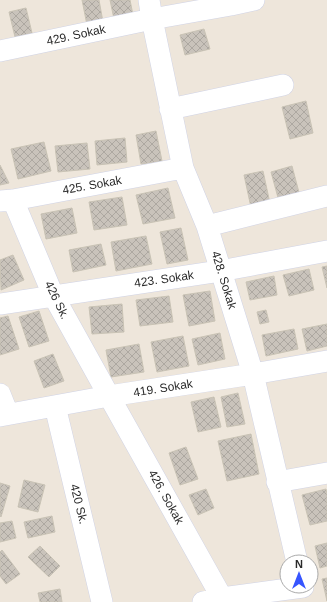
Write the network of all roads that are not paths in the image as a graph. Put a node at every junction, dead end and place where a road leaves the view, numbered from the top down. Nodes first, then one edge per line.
1 (254, 0) edge
2 (150, 10) edge
3 (0, 51) edge
4 (283, 85) dead end
5 (170, 109) junction
6 (183, 168) junction
7 (327, 196) edge
8 (6, 200) edge
9 (207, 226) junction
10 (327, 251) edge
11 (220, 271) junction
12 (53, 295) junction
13 (0, 304) edge
14 (327, 361) edge
15 (252, 374) junction
16 (0, 394) edge
17 (109, 396) junction
18 (55, 406) junction
19 (4, 415) edge
20 (327, 473) edge
21 (278, 482) junction
22 (295, 554) edge
23 (284, 594) edge
24 (216, 601) edge
25 (102, 602) edge

1 - 2 street, 429. Sokak
2 - 3 street, 429. Sokak
2 - 5 street, 428. Sokak
4 - 5 street
5 - 6 street, 428. Sokak
6 - 8 street, 425. Sokak
6 - 9 street, 428. Sokak
7 - 9 street
8 - 12 street, 426 Sk.
9 - 11 street, 428. Sokak
10 - 11 street, 423. Sokak
11 - 12 street, 423. Sokak
11 - 15 street, 428. Sokak
12 - 13 street, 423. Sokak
12 - 17 street, 426 Sk.
14 - 15 street, 419. Sokak
15 - 17 street, 419. Sokak
15 - 21 street, 428. Sokak
16 - 19 street
17 - 18 street, 419. Sokak
17 - 24 street, 426. Sokak
18 - 19 street, 419. Sokak
18 - 25 street, 420 Sk.
20 - 21 street
21 - 22 street, 428. Sokak
23 - 24 street

